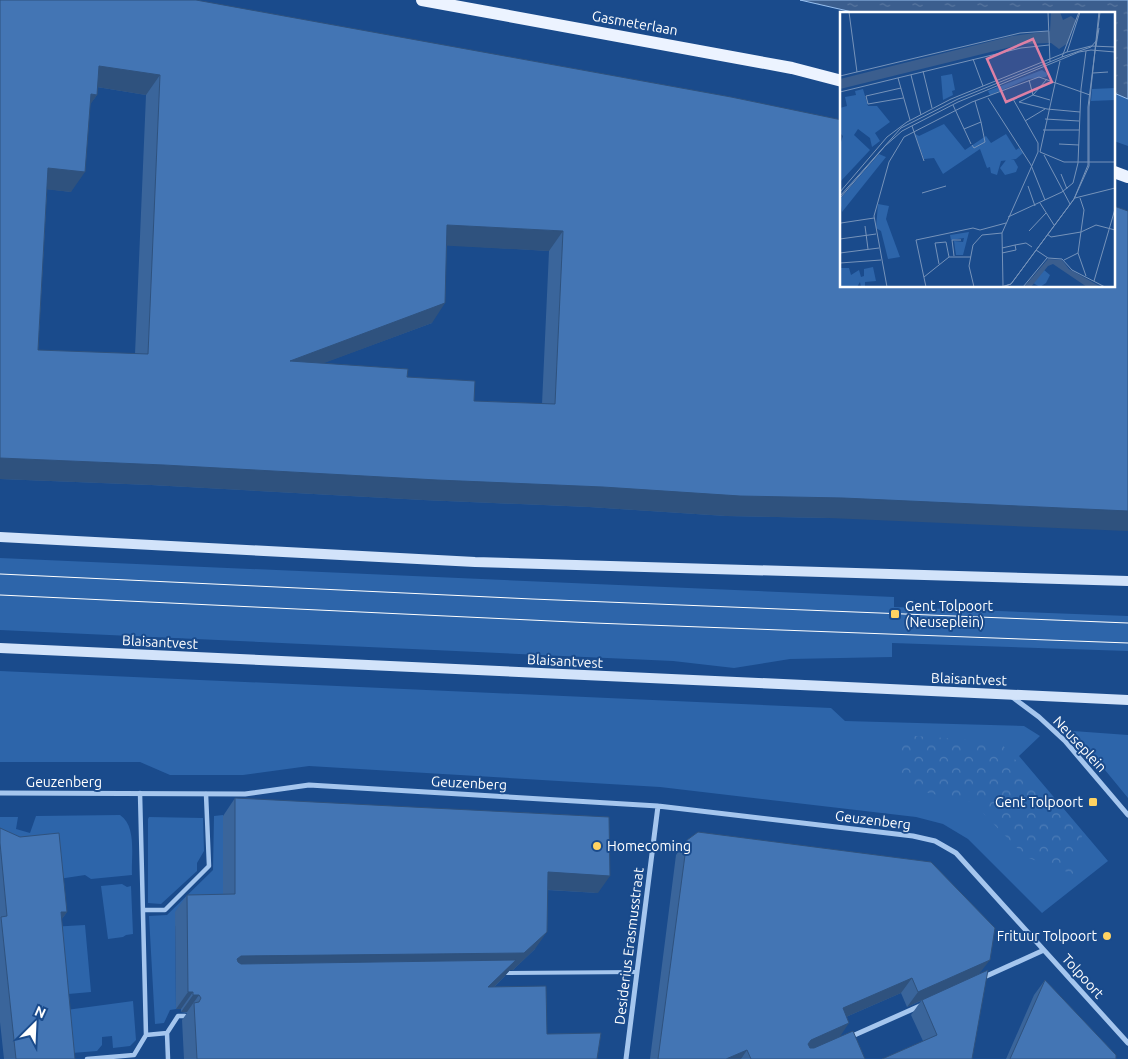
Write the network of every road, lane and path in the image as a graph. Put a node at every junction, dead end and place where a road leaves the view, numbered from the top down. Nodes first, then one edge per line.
1 (422, 0) edge
2 (840, 80) edge
3 (1116, 173) edge
4 (1128, 177) edge
5 (0, 537) edge
6 (1128, 581) edge
7 (0, 648) edge
8 (1009, 694) junction
9 (1128, 700) edge
10 (0, 793) edge
11 (140, 793) junction
12 (206, 794) junction
13 (658, 806) junction
14 (1128, 815) edge
15 (935, 841) joint
16 (143, 910) junction
17 (1044, 950) junction
18 (637, 972) junction
19 (498, 974) edge
20 (980, 979) edge
21 (927, 1003) edge
22 (185, 1016) dead end
23 (167, 1033) junction
24 (146, 1034) junction
25 (846, 1039) edge
26 (1128, 1043) edge
27 (87, 1059) edge
28 (168, 1059) edge
29 (626, 1059) edge

1 - 2 main road, Gasmeterlaan
3 - 4 main road
5 - 6 main road
7 - 8 main road, Blaisantvest
8 - 9 main road, Blaisantvest
8 - 14 street, Neuseplein
10 - 11 street, Geuzenberg
11 - 12 street, Geuzenberg
11 - 16 street
12 - 13 street, Geuzenberg
12 - 16 street
13 - 15 street, Geuzenberg
13 - 18 street, Desiderius Erasmusstraat
15 - 17 street, Tolpoort
16 - 24 street
17 - 20 street
17 - 26 street, Tolpoort
18 - 19 lane
18 - 29 street, Desiderius Erasmusstraat
21 - 25 street
22 - 23 street
23 - 24 street
23 - 28 street
24 - 27 street

